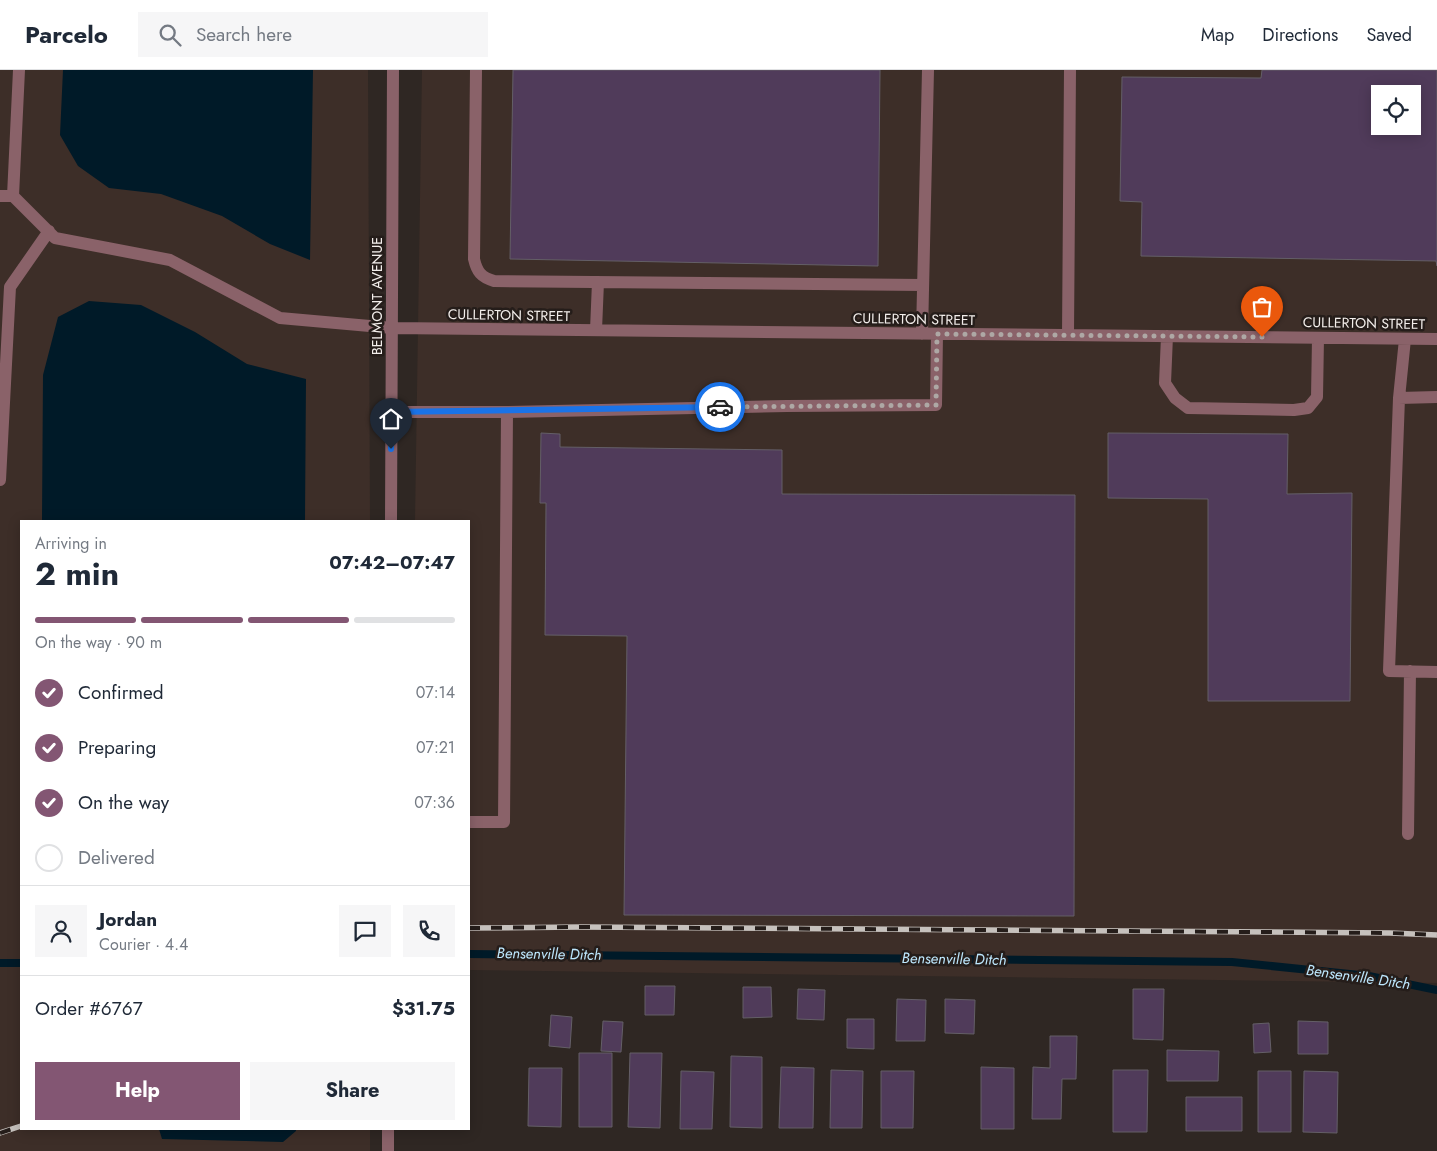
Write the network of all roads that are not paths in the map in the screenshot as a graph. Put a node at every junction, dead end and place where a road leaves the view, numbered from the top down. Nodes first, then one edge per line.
1 (19, 70) edge
2 (393, 70) edge
3 (476, 70) edge
4 (928, 70) edge
5 (1070, 70) edge
6 (0, 196) edge
7 (13, 196) junction
8 (49, 231) junction
9 (598, 282) junction
10 (924, 285) junction
11 (5, 286) edge
12 (392, 328) junction
13 (596, 330) junction
14 (922, 334) junction
15 (937, 334) junction
16 (1068, 335) junction
17 (1167, 336) junction
18 (1318, 338) junction
19 (1405, 338) junction
20 (1437, 339) edge
21 (1437, 397) edge
22 (1398, 398) junction
23 (391, 412) junction
24 (507, 412) junction
25 (0, 480) edge
26 (391, 520) edge
27 (1410, 671) junction
28 (1437, 672) edge
29 (470, 822) edge
30 (1408, 834) dead end
31 (388, 1130) edge
32 (388, 1151) edge

1 - 7 street
2 - 12 street, BELMONT AVENUE
3 - 9 street
4 - 10 street
5 - 16 street
6 - 7 street
7 - 8 street, CULLERTON STREET
8 - 11 street
8 - 12 street, CULLERTON STREET
9 - 10 street
9 - 13 street
10 - 14 street
11 - 25 street
12 - 13 street, CULLERTON STREET
12 - 23 street, BELMONT AVENUE
13 - 14 street, CULLERTON STREET
14 - 15 street, CULLERTON STREET
15 - 16 street, CULLERTON STREET
15 - 24 street
16 - 17 street, CULLERTON STREET
17 - 18 street, CULLERTON STREET
17 - 18 street
18 - 19 street, CULLERTON STREET
19 - 20 street, CULLERTON STREET
19 - 22 street
21 - 22 street
22 - 27 street
23 - 24 street
23 - 26 street, BELMONT AVENUE
24 - 29 street
27 - 28 street
27 - 30 street
31 - 32 street

